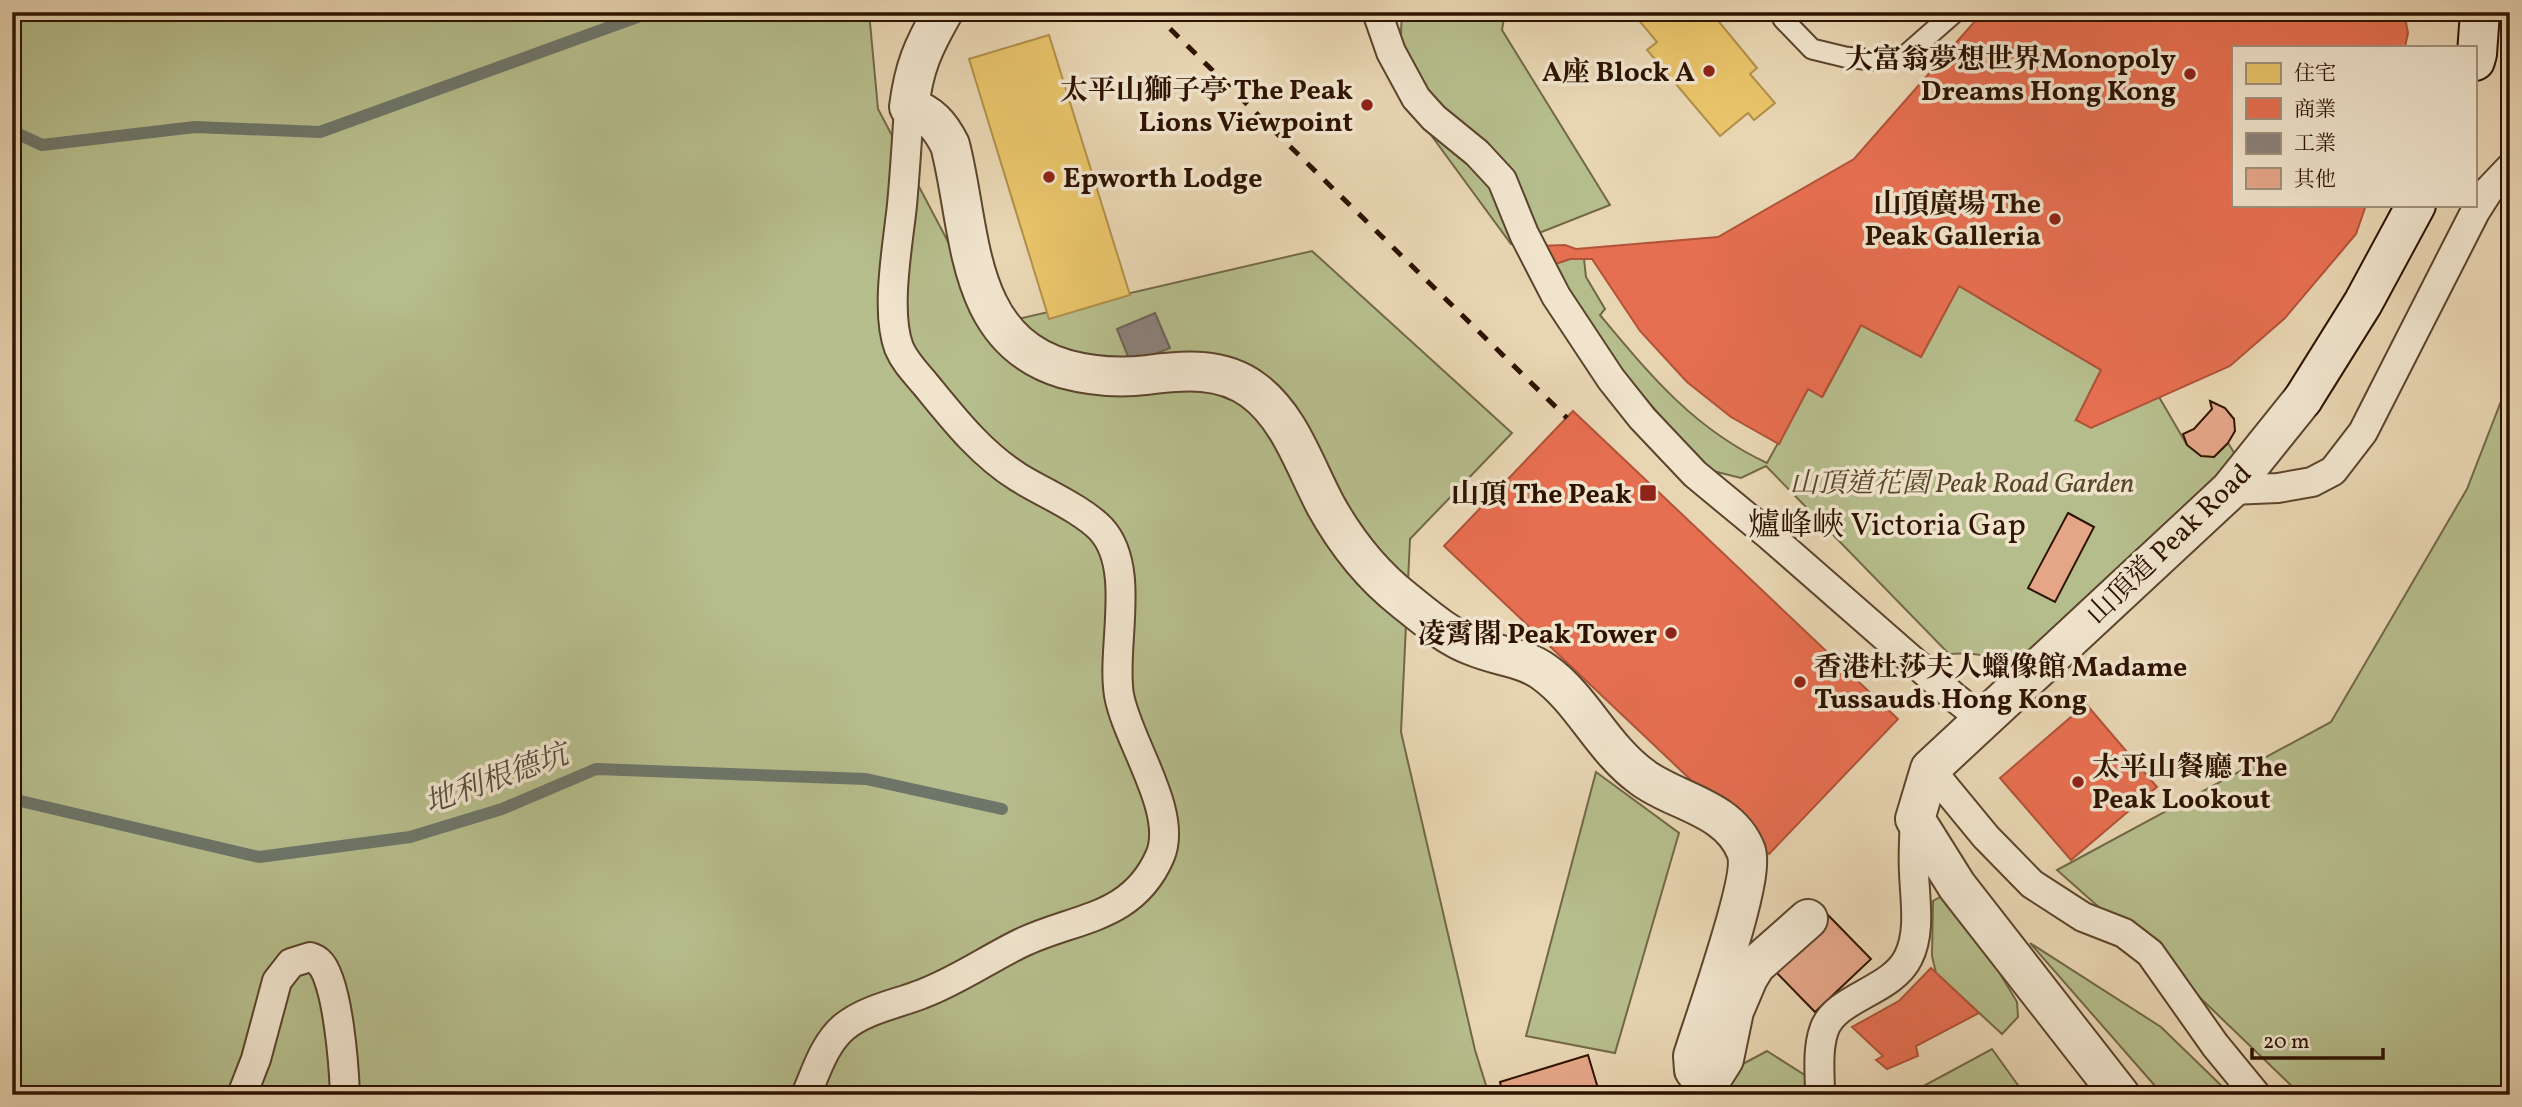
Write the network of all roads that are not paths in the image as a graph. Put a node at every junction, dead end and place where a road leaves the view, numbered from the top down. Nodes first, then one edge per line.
1 (943, 12) edge
2 (1377, 12) edge
3 (1782, 12) edge
4 (1955, 12) edge
5 (2480, 12) edge
6 (2476, 58) edge
7 (909, 107) junction
8 (2510, 168) edge
9 (2415, 206) edge
10 (2230, 490) junction
11 (1982, 719) junction
12 (1930, 769) junction
13 (1915, 819) junction
14 (1808, 919) dead end
15 (242, 1095) edge
16 (345, 1095) edge
17 (806, 1095) edge
18 (1819, 1095) edge
19 (2120, 1095) edge
20 (2256, 1095) edge

1 - 7 street
2 - 11 street
3 - 4 lane
5 - 6 street
7 - 14 street
7 - 17 street
8 - 10 street
9 - 10 street, 山頂道 Peak Road
10 - 11 street, 山頂道 Peak Road
11 - 12 street, 山頂道 Peak Road
12 - 13 street, 山頂道 Peak Road
12 - 20 street
13 - 18 street
13 - 19 street
15 - 16 street

